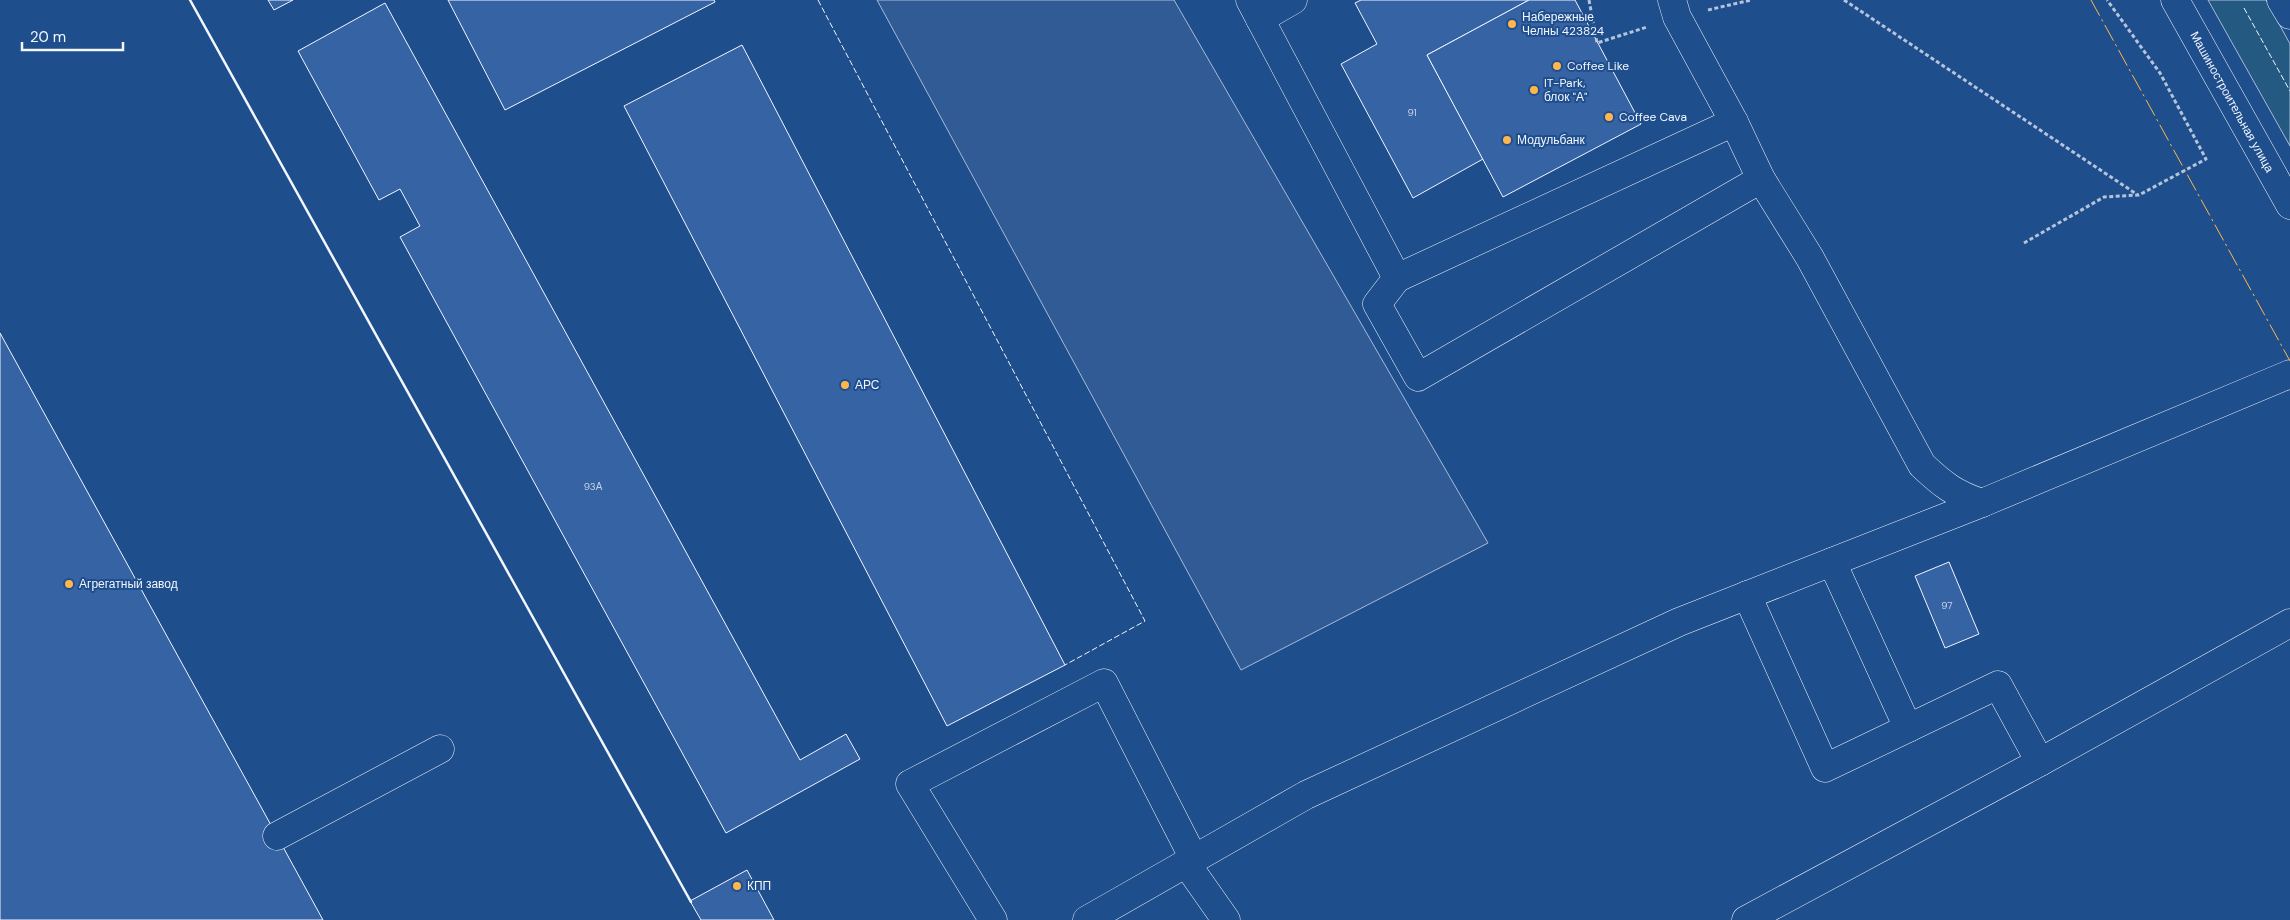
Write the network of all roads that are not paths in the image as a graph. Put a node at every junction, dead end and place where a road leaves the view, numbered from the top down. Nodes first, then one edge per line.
1 (1293, 0) edge
2 (1672, 0) edge
3 (2175, 0) edge
4 (2281, 0) edge
5 (1255, 9) edge
6 (2290, 15) edge
7 (1734, 122) junction
8 (1761, 179) junction
9 (2290, 205) edge
10 (1397, 278) junction
11 (2290, 374) edge
12 (1982, 503) junction
13 (1832, 562) junction
14 (1747, 595) junction
15 (2290, 623) edge
16 (1908, 728) junction
17 (440, 749) dead end
18 (2040, 762) junction
19 (276, 836) dead end
20 (1190, 861) junction
21 (993, 920) edge
22 (1087, 920) edge
23 (1226, 920) edge
24 (1746, 920) edge

1 - 5 main road
2 - 7 main road
3 - 9 main road, Машиностроительная улица
4 - 6 main road
5 - 10 main road
7 - 8 main road
7 - 10 main road
8 - 10 main road
8 - 12 main road
11 - 12 main road
12 - 13 main road
13 - 14 main road
13 - 16 main road
14 - 16 main road
14 - 20 main road
15 - 18 main road
16 - 18 main road
17 - 19 main road
18 - 24 main road
20 - 21 main road
20 - 22 main road
20 - 23 main road

